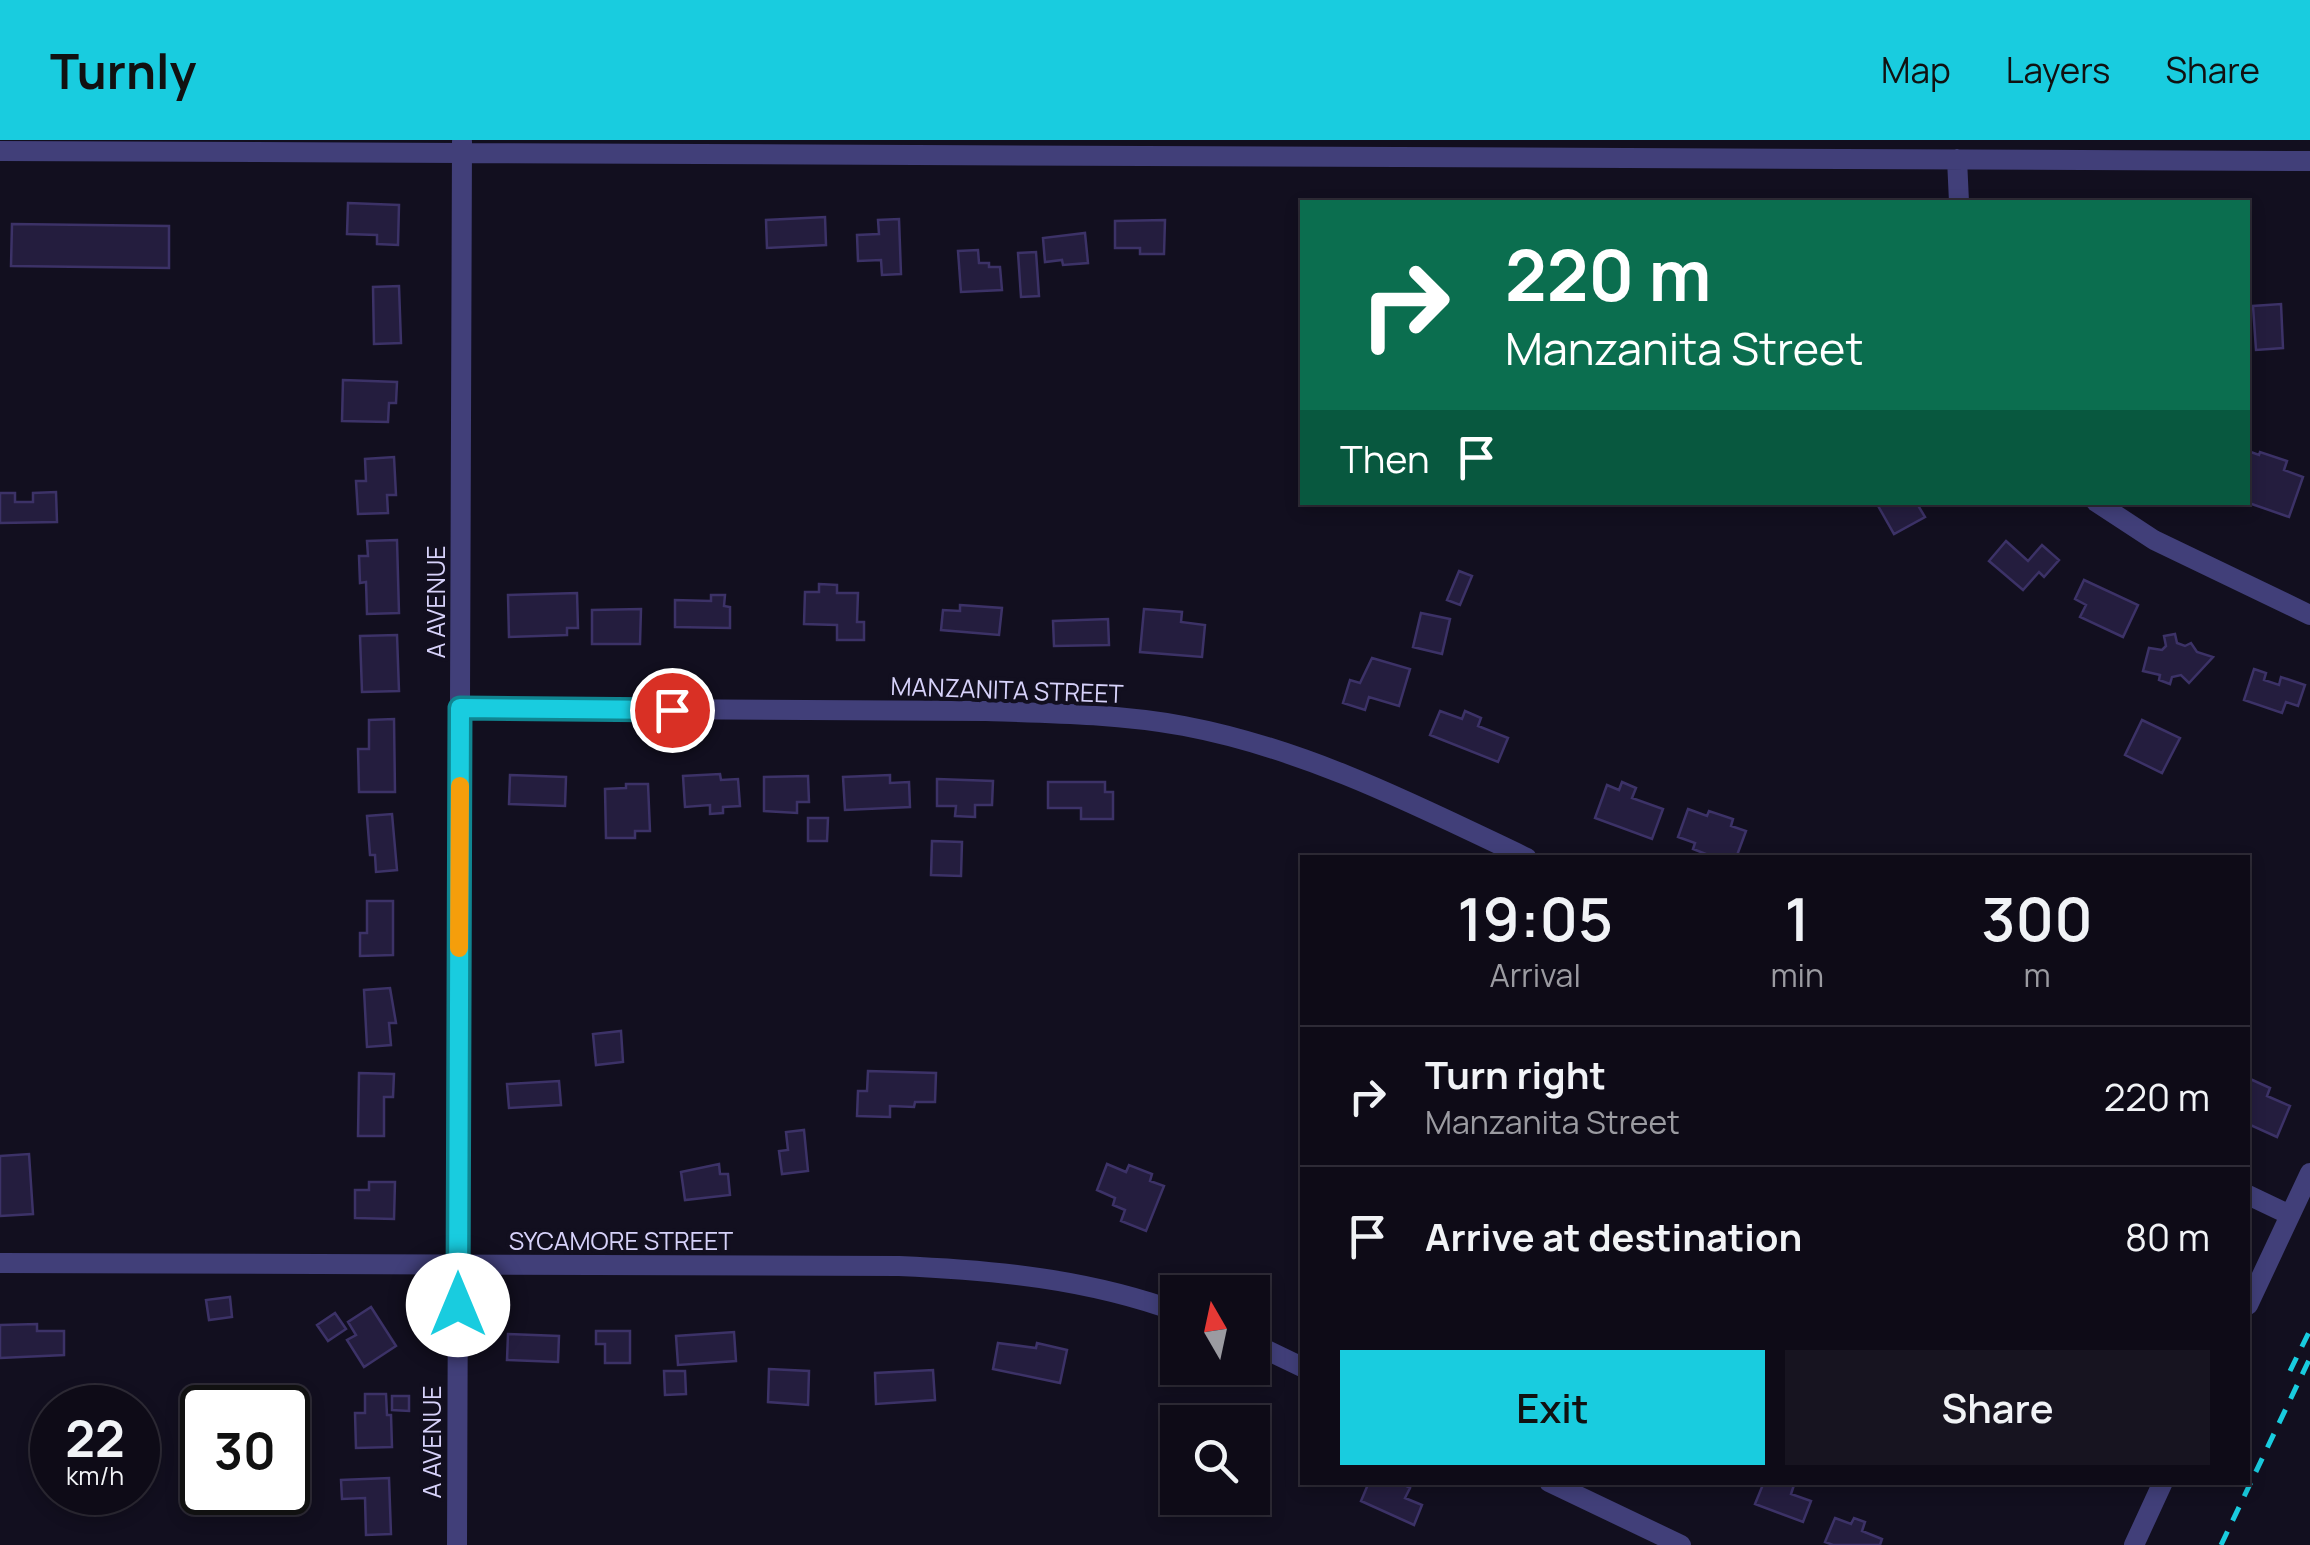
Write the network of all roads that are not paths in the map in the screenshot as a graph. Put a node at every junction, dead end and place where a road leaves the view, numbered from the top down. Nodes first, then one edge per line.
1 (185, 146) edge
2 (462, 146) edge
3 (617, 146) edge
4 (863, 147) edge
5 (6, 148) edge
6 (1101, 148) edge
7 (1649, 149) edge
8 (1957, 160) junction
9 (2310, 161) edge
10 (1959, 200) edge
11 (2101, 505) edge
12 (2310, 615) edge
13 (460, 708) junction
14 (1521, 855) edge
15 (2310, 1173) edge
16 (2250, 1196) edge
17 (2290, 1215) junction
18 (0, 1263) edge
19 (458, 1265) junction
20 (2250, 1300) edge
21 (1160, 1307) edge
22 (1270, 1351) edge
23 (1300, 1365) edge
24 (1555, 1485) edge
25 (2162, 1485) edge
26 (456, 1545) edge
27 (1681, 1545) edge
28 (2134, 1545) edge

1 - 2 street
1 - 5 street
2 - 3 street
2 - 13 street, A AVENUE
3 - 4 street
4 - 6 street
6 - 7 street
7 - 8 street
8 - 9 street
8 - 10 street
11 - 12 street
13 - 14 street, MANZANITA STREET
13 - 19 street, A AVENUE
15 - 17 street
16 - 17 street
17 - 20 street
18 - 19 street, SYCAMORE STREET
19 - 21 street, SYCAMORE STREET
19 - 26 street, A AVENUE
22 - 23 street
24 - 27 street
25 - 28 street

